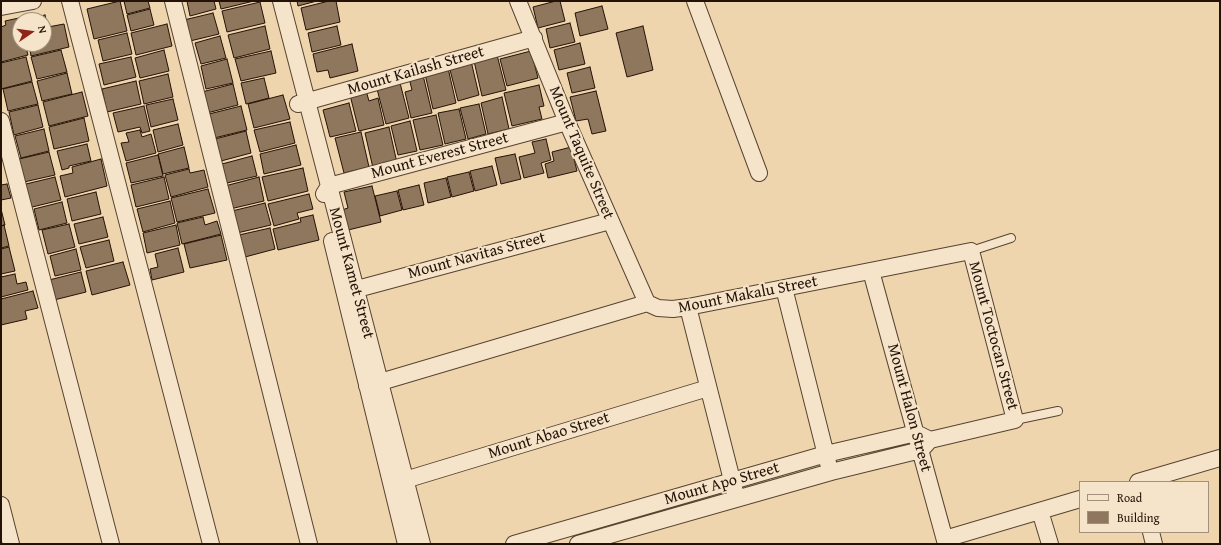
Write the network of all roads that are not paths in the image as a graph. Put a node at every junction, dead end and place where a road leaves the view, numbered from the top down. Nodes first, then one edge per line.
1 (33, 1) edge
2 (70, 1) edge
3 (173, 1) edge
4 (272, 1) edge
5 (281, 1) edge
6 (518, 1) edge
7 (695, 1) edge
8 (1, 7) edge
9 (534, 38) junction
10 (303, 103) junction
11 (1, 121) edge
12 (567, 122) junction
13 (759, 174) dead end
14 (325, 193) junction
15 (610, 221) junction
16 (1011, 238) dead end
17 (971, 252) junction
18 (871, 271) junction
19 (784, 288) junction
20 (350, 291) junction
21 (647, 303) junction
22 (688, 307) junction
23 (374, 384) junction
24 (708, 388) junction
25 (1058, 411) dead end
26 (1015, 420) junction
27 (916, 433) junction
28 (926, 445) junction
29 (826, 454) junction
30 (1220, 458) edge
31 (831, 472) junction
32 (732, 481) junction
33 (1141, 481) edge
34 (398, 482) junction
35 (737, 499) junction
36 (1079, 499) edge
37 (1, 505) edge
38 (1040, 511) junction
39 (1151, 533) edge
40 (946, 541) edge
41 (11, 544) edge
42 (111, 544) edge
43 (211, 544) edge
44 (309, 544) edge
45 (406, 544) edge
46 (422, 544) edge
47 (514, 544) edge
48 (578, 544) edge
49 (1050, 544) edge
50 (1154, 544) edge

1 - 8 street
2 - 43 street
3 - 44 street
4 - 10 street, Mount Kamet Street
5 - 10 street, Mount Kamet Street
6 - 9 street, Mount Taquite Street
7 - 13 street
9 - 10 street, Mount Kailash Street
9 - 12 street, Mount Taquite Street
10 - 14 street, Mount Kamet Street
11 - 42 street
12 - 14 street, Mount Everest Street
12 - 15 street, Mount Taquite Street
14 - 20 street, Mount Kamet Street
15 - 20 street, Mount Navitas Street
15 - 21 street, Mount Taquite Street
16 - 17 lane
17 - 18 street, Mount Makalu Street
17 - 26 street, Mount Toctocan Street
18 - 19 street, Mount Makalu Street
18 - 27 street, Mount Halon Street
19 - 22 street, Mount Makalu Street
19 - 29 street
20 - 23 street, Mount Kamet Street
21 - 22 street, Mount Makalu Street
21 - 23 street
22 - 24 street
23 - 34 street, Mount Kamet Street
24 - 32 street
24 - 34 street, Mount Abao Street
25 - 26 lane
26 - 28 street, Mount Apo Street
27 - 28 street
27 - 29 street, Mount Apo Street
28 - 31 street, Mount Apo Street
28 - 40 street, Mount Halon Street
29 - 31 street
29 - 32 street, Mount Apo Street
30 - 33 street
31 - 35 street, Mount Apo Street
32 - 35 street
32 - 47 street, Mount Apo Street
34 - 45 street, Mount Kamet Street
34 - 46 street, Mount Kamet Street
35 - 48 street, Mount Apo Street
36 - 38 street
37 - 41 street
38 - 40 street
38 - 49 street
39 - 50 street

